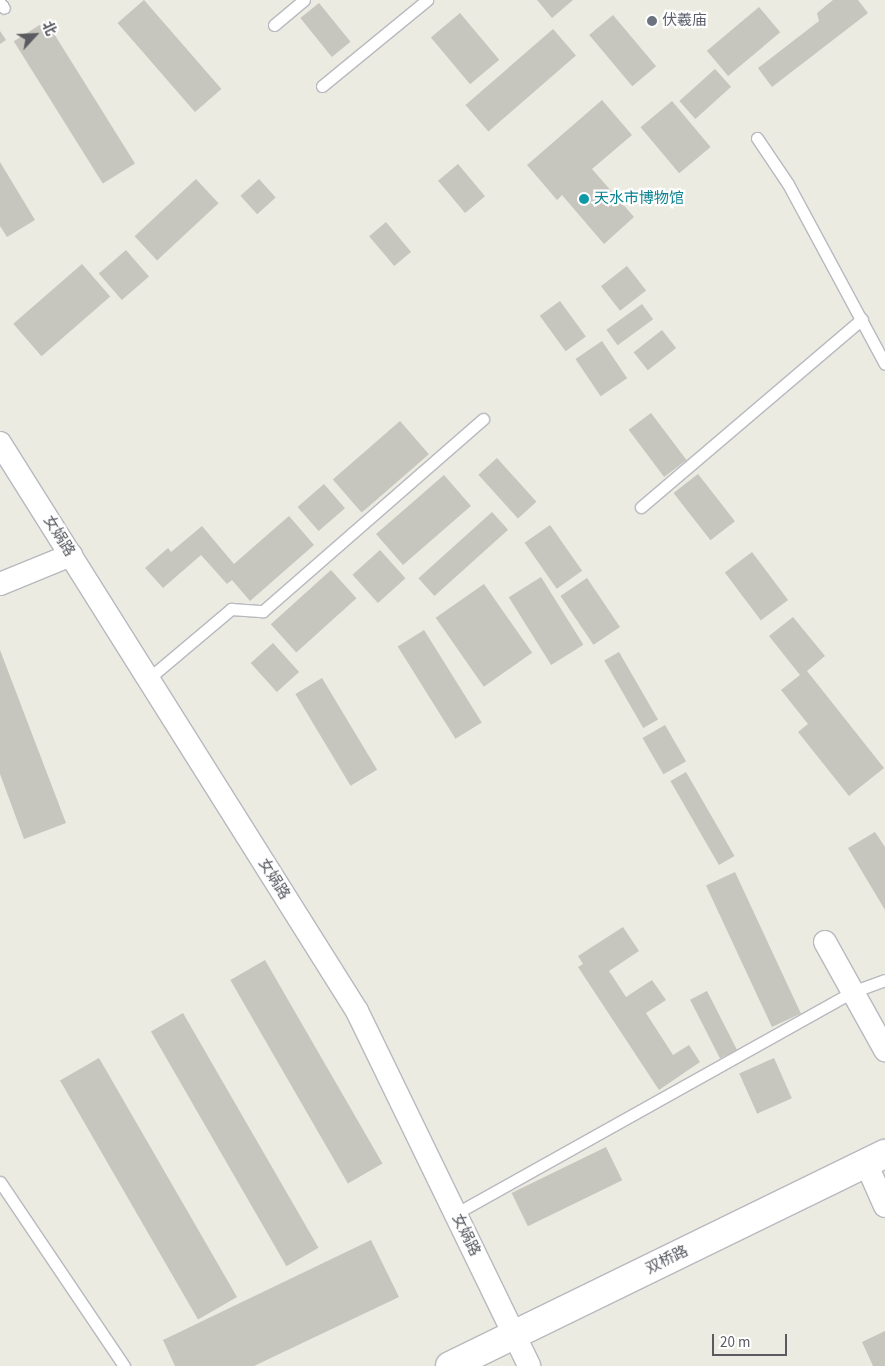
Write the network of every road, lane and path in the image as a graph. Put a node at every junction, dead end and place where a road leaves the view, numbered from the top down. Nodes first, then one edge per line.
1 (304, 0) edge
2 (427, 0) edge
3 (274, 25) dead end
4 (322, 86) dead end
5 (757, 138) dead end
6 (862, 319) junction
7 (885, 364) edge
8 (483, 419) dead end
9 (0, 443) edge
10 (641, 507) dead end
11 (71, 555) junction
12 (0, 584) edge
13 (148, 679) junction
14 (825, 942) dead end
15 (885, 980) edge
16 (852, 992) junction
17 (885, 1050) edge
18 (876, 1159) edge
19 (0, 1182) edge
20 (885, 1206) edge
21 (455, 1214) junction
22 (514, 1334) junction
23 (124, 1366) edge
24 (450, 1366) edge
25 (529, 1366) edge

1 - 3 lane
2 - 4 lane
5 - 6 lane
6 - 7 lane
6 - 10 lane
8 - 13 lane
9 - 11 street, 女娲路
11 - 12 street
11 - 13 street, 女娲路
13 - 21 street, 女娲路
14 - 16 street
15 - 16 lane
16 - 17 street
16 - 21 lane
18 - 20 street
18 - 22 main road, 双桥路
19 - 23 lane
21 - 22 street, 女娲路
22 - 24 main road, 双桥路
22 - 25 street, 女娲路

